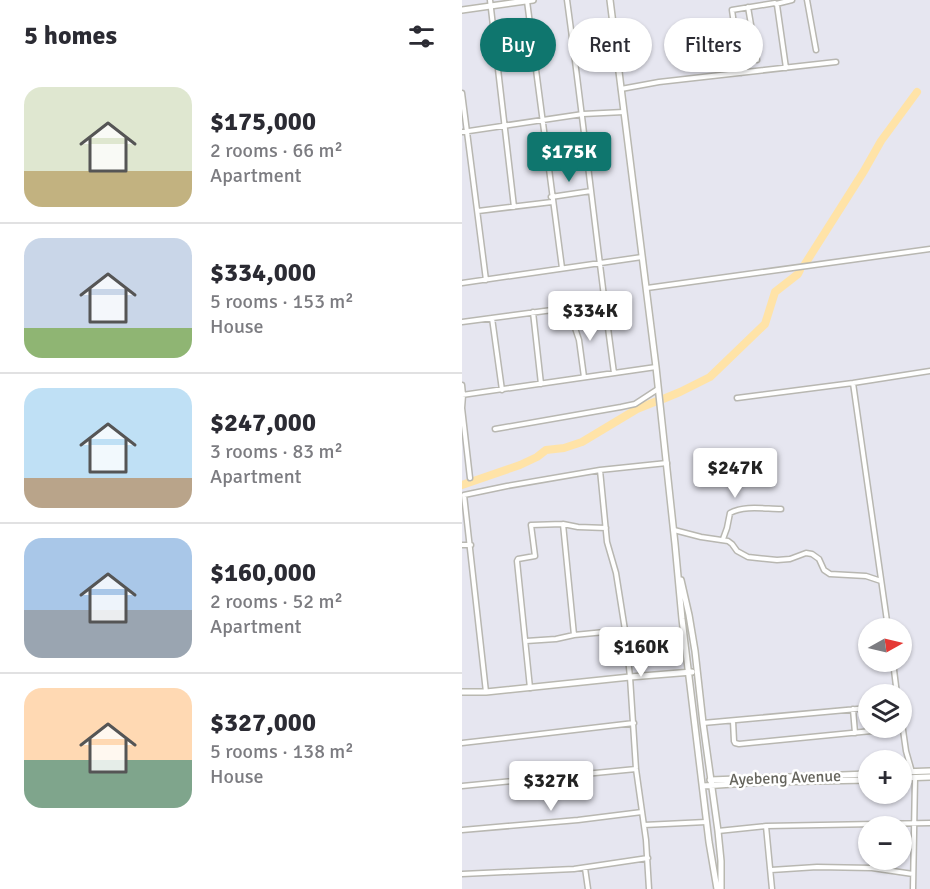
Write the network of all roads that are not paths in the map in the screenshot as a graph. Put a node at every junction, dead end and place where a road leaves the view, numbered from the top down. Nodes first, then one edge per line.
1 (527, 0) edge
2 (533, 0) edge
3 (567, 0) edge
4 (610, 0) edge
5 (792, 0) edge
6 (807, 0) edge
7 (490, 3) edge
8 (776, 4) junction
9 (748, 7) junction
10 (462, 10) edge
11 (750, 18) edge
12 (816, 50) dead end
13 (836, 62) dead end
14 (786, 68) junction
15 (741, 73) junction
16 (621, 89) junction
17 (462, 93) edge
18 (624, 112) junction
19 (583, 114) junction
20 (541, 120) junction
21 (504, 126) junction
22 (464, 132) edge
23 (591, 190) junction
24 (552, 199) junction
25 (514, 207) junction
26 (478, 211) junction
27 (930, 249) edge
28 (643, 257) junction
29 (600, 262) junction
30 (562, 268) junction
31 (486, 280) junction
32 (462, 283) edge
33 (647, 288) junction
34 (605, 303) junction
35 (575, 307) junction
36 (533, 312) junction
37 (492, 318) junction
38 (462, 322) edge
39 (656, 367) junction
40 (930, 371) edge
41 (614, 373) junction
42 (584, 377) junction
43 (853, 383) junction
44 (541, 384) junction
45 (462, 385) edge
46 (659, 388) junction
47 (502, 390) junction
48 (463, 395) edge
49 (737, 398) dead end
50 (495, 429) dead end
51 (667, 463) junction
52 (600, 470) junction
53 (470, 478) dead end
54 (781, 509) dead end
55 (563, 524) junction
56 (606, 528) junction
57 (673, 530) junction
58 (723, 539) junction
59 (462, 545) edge
60 (471, 545) junction
61 (677, 561) junction
62 (880, 581) junction
63 (886, 618) edge
64 (625, 630) junction
65 (574, 635) junction
66 (526, 641) junction
67 (689, 672) junction
68 (697, 672) junction
69 (630, 677) junction
70 (530, 688) junction
71 (462, 692) edge
72 (486, 692) junction
73 (853, 709) junction
74 (858, 709) edge
75 (733, 721) junction
76 (634, 723) junction
77 (703, 723) junction
78 (855, 733) junction
79 (858, 733) edge
80 (462, 743) edge
81 (710, 767) junction
82 (636, 769) junction
83 (930, 771) edge
84 (912, 772) edge
85 (858, 774) edge
86 (930, 777) edge
87 (915, 778) joint
88 (858, 780) edge
89 (725, 781) junction
90 (711, 782) junction
91 (702, 783) junction
92 (462, 786) edge
93 (713, 796) junction
94 (642, 812) junction
95 (707, 822) junction
96 (913, 823) junction
97 (930, 823) edge
98 (644, 825) junction
99 (858, 825) edge
100 (766, 826) junction
101 (462, 830) edge
102 (718, 831) junction
103 (648, 858) junction
104 (585, 868) junction
105 (858, 868) edge
106 (771, 870) junction
107 (886, 870) edge
108 (462, 874) edge
109 (913, 874) junction
110 (588, 889) edge
111 (649, 889) edge
112 (719, 889) edge
113 (772, 889) edge
114 (913, 889) edge

1 - 2 main road
1 - 7 main road
1 - 20 street
3 - 19 street
4 - 16 main road
5 - 8 street
6 - 12 street
7 - 10 main road
7 - 21 street
8 - 9 street
8 - 14 street
9 - 11 street
9 - 15 street
13 - 14 street
14 - 15 street
15 - 16 street
16 - 18 main road
17 - 22 street
18 - 19 street
18 - 28 main road
19 - 20 street
19 - 23 street
20 - 21 street
20 - 24 street
21 - 22 street
21 - 25 street
22 - 26 street
23 - 24 street
23 - 29 street
24 - 25 street
24 - 30 street
25 - 26 street
26 - 31 street
27 - 33 street
28 - 29 street
28 - 33 main road
29 - 30 street
29 - 34 street
30 - 31 street
31 - 32 street
33 - 39 main road
34 - 35 street
34 - 41 street
35 - 36 street
35 - 42 street
36 - 37 street
36 - 44 street
37 - 38 street
37 - 47 street
39 - 41 street
39 - 46 main road
40 - 43 street
41 - 42 street
42 - 44 street
43 - 49 street
43 - 62 street
44 - 47 street
45 - 48 street
46 - 50 street
46 - 51 main road
47 - 48 street
48 - 53 street
51 - 52 street
51 - 57 main road
52 - 56 street
52 - 60 street
54 - 58 street
55 - 56 street
55 - 65 street
55 - 66 street
56 - 64 street
57 - 58 street
57 - 61 main road
58 - 62 street
59 - 60 street
60 - 72 street
61 - 67 main road
61 - 68 main road
62 - 63 street
64 - 65 street
64 - 69 street
65 - 66 street
66 - 70 street
67 - 68 main road
67 - 69 main road
67 - 91 main road
68 - 77 main road
69 - 70 main road
69 - 76 street
70 - 72 main road
71 - 72 main road
73 - 74 street
73 - 75 street
73 - 78 street
75 - 77 street
75 - 78 street
76 - 80 street
76 - 82 street
77 - 81 main road
78 - 79 street
81 - 89 main road
81 - 90 main road
82 - 92 street
82 - 94 street
83 - 84 main road
85 - 89 main road, Ayebeng Avenue
86 - 87 main road
87 - 96 street
88 - 89 main road, Ayebeng Avenue
89 - 90 main road, Ayebeng Avenue
89 - 93 main road
90 - 91 main road, Ayebeng Avenue
90 - 93 main road
91 - 95 main road
93 - 102 main road
94 - 98 street
94 - 101 street
95 - 98 street
95 - 112 main road
96 - 97 street
96 - 109 street
98 - 103 street
99 - 100 street
100 - 102 street
100 - 106 street
102 - 112 main road
103 - 104 street
103 - 111 street
104 - 108 street
104 - 110 street
105 - 106 street
106 - 113 street
107 - 109 street
109 - 114 street

